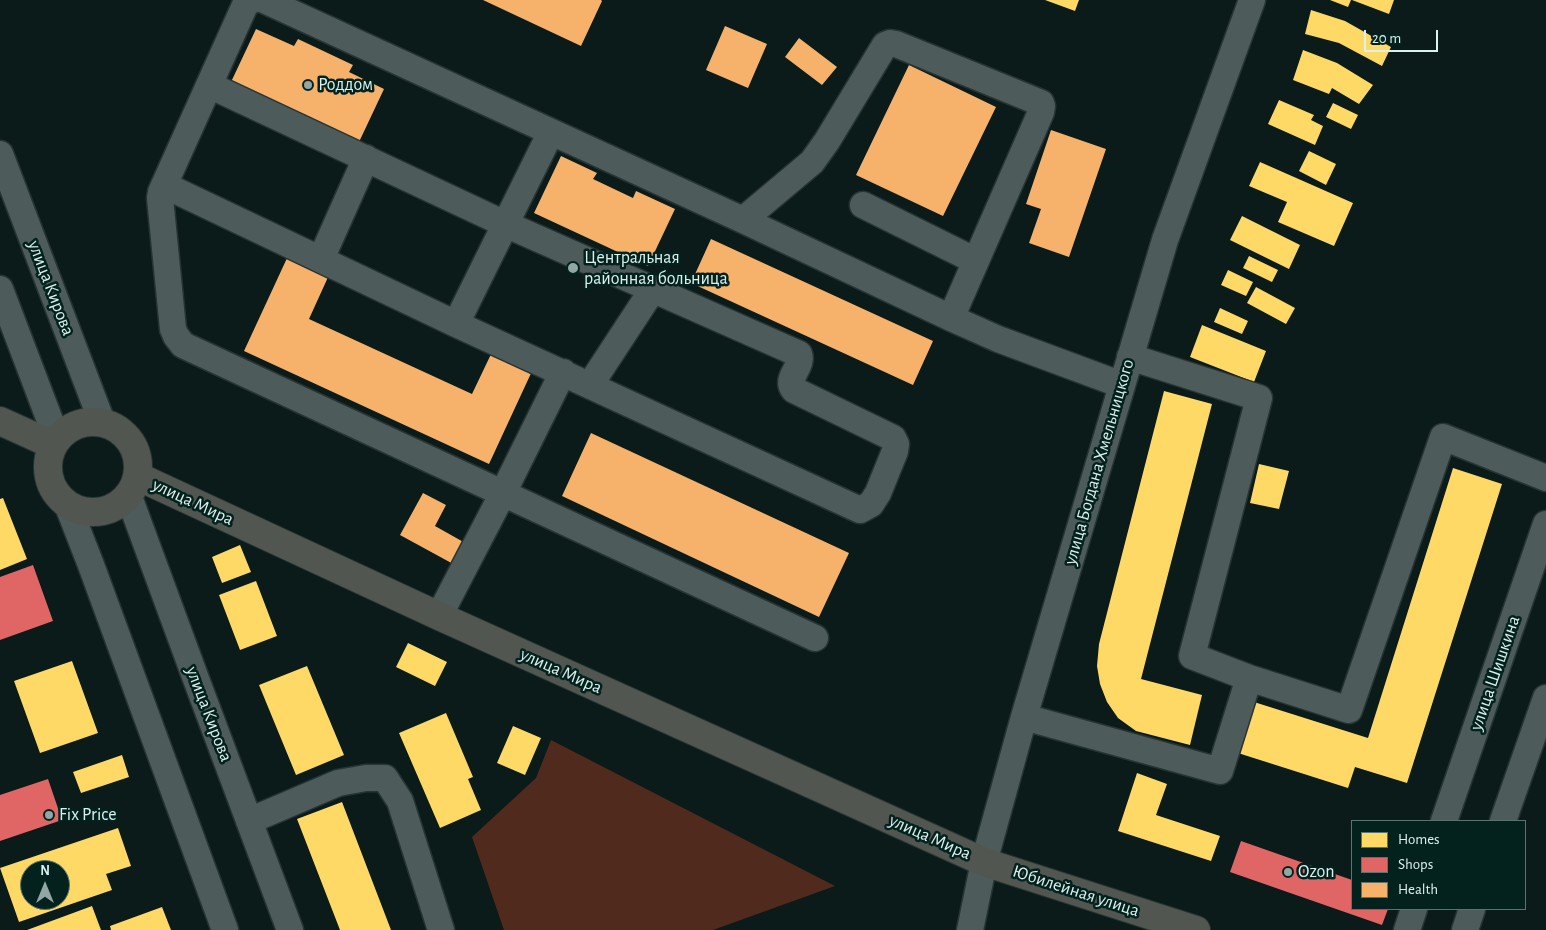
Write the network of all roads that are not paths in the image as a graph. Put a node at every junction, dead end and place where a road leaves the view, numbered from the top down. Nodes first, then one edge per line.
1 (252, 0) edge
2 (264, 0) edge
3 (1252, 0) edge
4 (209, 84) junction
5 (551, 132) junction
6 (0, 154) edge
7 (366, 158) junction
8 (164, 185) junction
9 (863, 205) dead end
10 (743, 220) junction
11 (506, 224) junction
12 (321, 259) junction
13 (976, 261) junction
14 (0, 288) edge
15 (653, 289) junction
16 (951, 318) junction
17 (456, 324) junction
18 (1130, 357) junction
19 (563, 372) junction
20 (590, 385) junction
21 (1122, 385) junction
22 (0, 421) edge
23 (102, 422) junction
24 (55, 442) junction
25 (1546, 478) edge
26 (134, 487) junction
27 (503, 493) junction
28 (68, 506) junction
29 (1546, 524) edge
30 (439, 616) junction
31 (815, 638) dead end
32 (1249, 678) junction
33 (1546, 698) edge
34 (1024, 717) junction
35 (1444, 820) edge
36 (1503, 820) edge
37 (249, 821) junction
38 (984, 862) junction
39 (1414, 910) edge
40 (1472, 910) edge
41 (225, 930) edge
42 (290, 930) edge
43 (441, 930) edge
44 (970, 930) edge
45 (1196, 930) edge
46 (1407, 930) edge
47 (1465, 930) edge

1 - 4 street
2 - 5 street
3 - 18 street, улица Богдана Хмельницкого
4 - 7 street
4 - 8 street
5 - 10 street
5 - 11 street
6 - 23 street, улица Кирова
7 - 11 street
7 - 12 street
8 - 12 street
8 - 27 street
9 - 13 street
10 - 13 street
10 - 16 street
11 - 15 street
11 - 17 street
12 - 17 street
13 - 16 street
14 - 24 street
15 - 20 street
15 - 20 street
16 - 21 street
17 - 19 street
18 - 21 street, улица Богдана Хмельницкого
18 - 32 street
19 - 20 street
19 - 27 street
21 - 34 street, улица Богдана Хмельницкого
22 - 24 main road
23 - 24 main road
23 - 26 main road, улица Кирова
24 - 28 main road
25 - 32 street
26 - 28 main road
26 - 30 main road, улица Мира
26 - 37 street, улица Кирова
27 - 30 street
27 - 31 street
28 - 41 street
29 - 35 street, улица Шишкина
30 - 38 main road, улица Мира
32 - 34 street
33 - 36 street
34 - 38 street, улица Богдана Хмельницкого
37 - 42 street, улица Кирова
37 - 43 street
38 - 44 street, улица Богдана Хмельницкого
38 - 45 main road, Юбилейная улица
39 - 46 street
40 - 47 street

